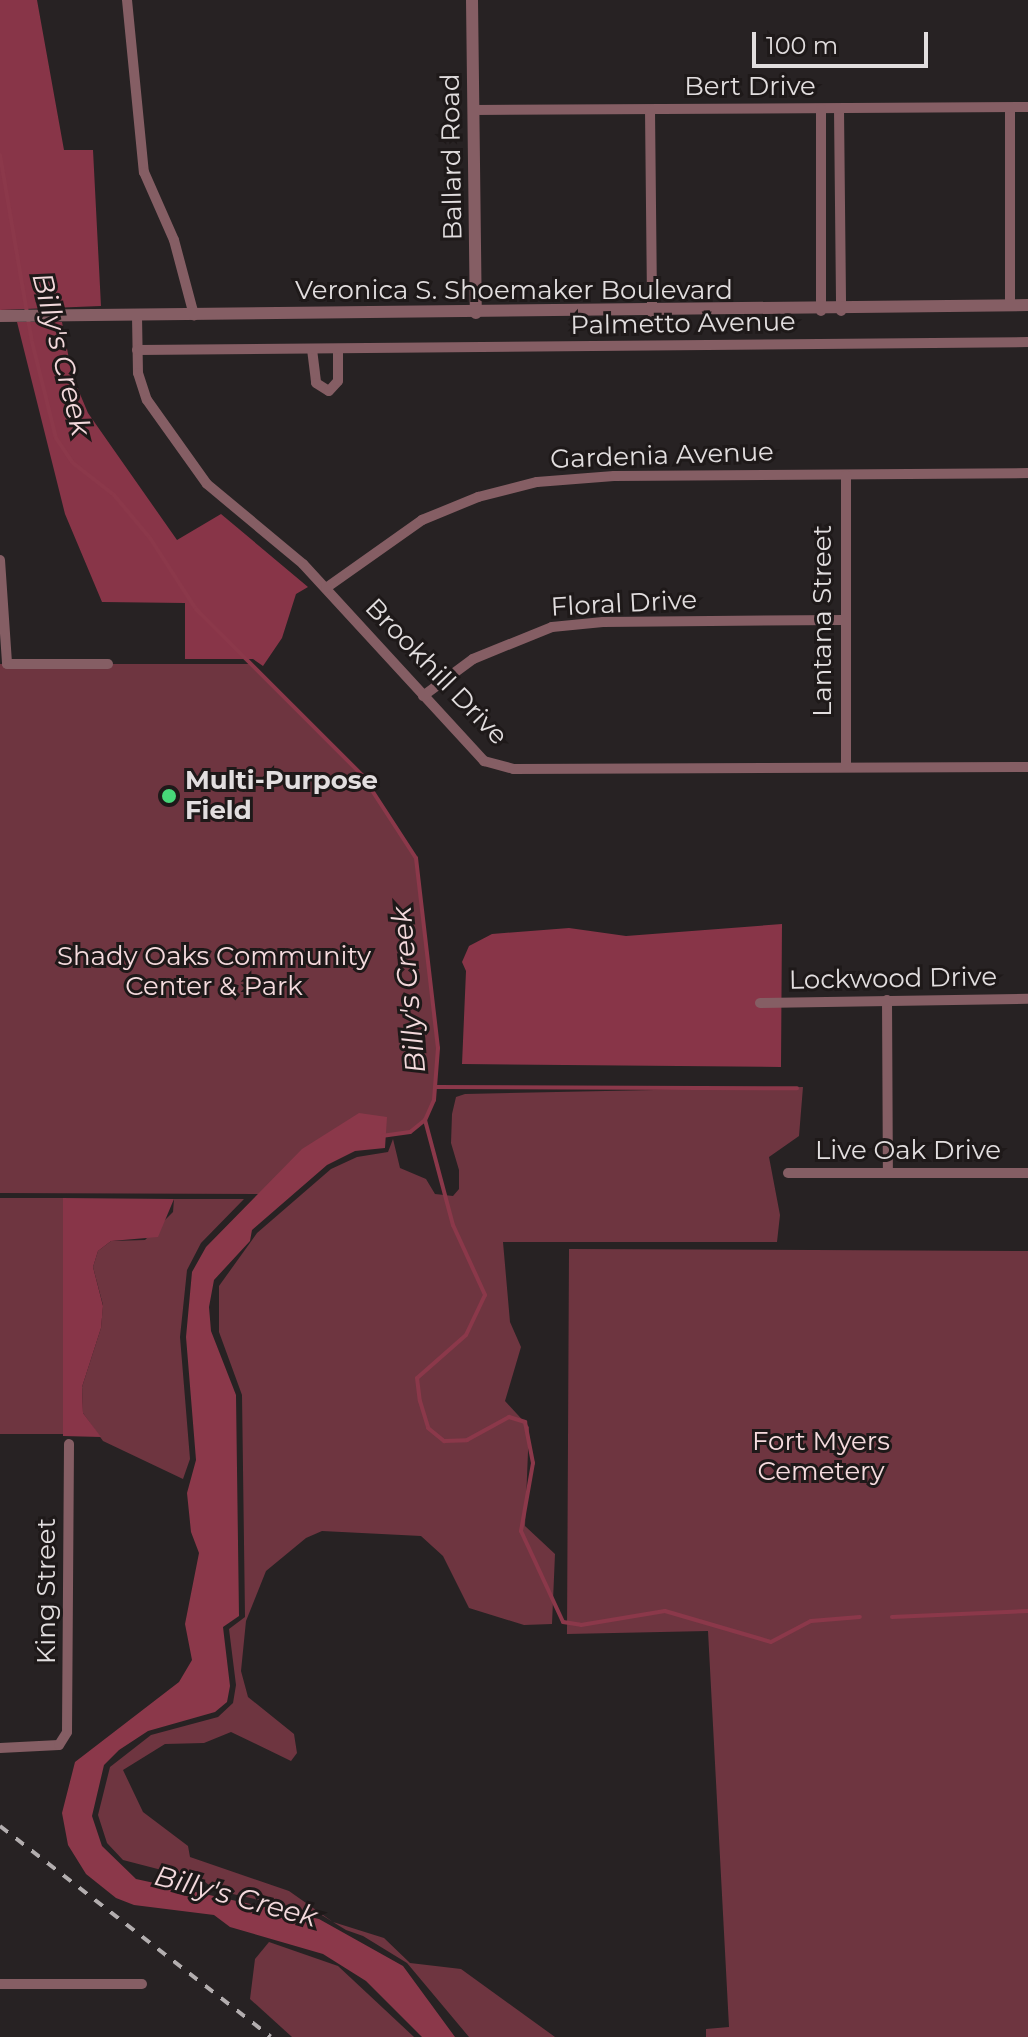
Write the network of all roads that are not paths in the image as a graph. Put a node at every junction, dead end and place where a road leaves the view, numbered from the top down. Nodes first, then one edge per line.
1 (127, 0) edge
2 (472, 0) edge
3 (1028, 107) edge
4 (1010, 108) junction
5 (821, 109) junction
6 (839, 109) junction
7 (473, 110) junction
8 (650, 110) junction
9 (1028, 305) edge
10 (1010, 306) junction
11 (821, 311) junction
12 (841, 311) junction
13 (476, 313) junction
14 (652, 313) junction
15 (194, 315) junction
16 (0, 316) edge
17 (137, 316) junction
18 (1028, 342) edge
19 (312, 349) junction
20 (338, 349) junction
21 (137, 350) junction
22 (1028, 473) edge
23 (846, 475) junction
24 (0, 560) edge
25 (326, 588) junction
26 (845, 620) junction
27 (108, 664) dead end
28 (423, 696) junction
29 (846, 767) junction
30 (1028, 767) edge
31 (1028, 999) edge
32 (887, 1000) junction
33 (760, 1003) dead end
34 (888, 1172) junction
35 (788, 1173) dead end
36 (1028, 1173) edge
37 (69, 1444) dead end
38 (0, 1748) edge
39 (0, 1984) edge
40 (142, 1984) dead end

1 - 15 street
2 - 7 street, Ballard Road
3 - 4 street, Bert Drive
4 - 6 street, Bert Drive
4 - 10 street
5 - 6 street, Bert Drive
5 - 8 street, Bert Drive
5 - 11 street
6 - 12 street
7 - 8 street, Bert Drive
7 - 13 street, Ballard Road
8 - 14 street
9 - 10 street, Veronica S. Shoemaker Boulevard
10 - 12 street, Veronica S. Shoemaker Boulevard
11 - 12 street, Veronica S. Shoemaker Boulevard
11 - 14 street, Veronica S. Shoemaker Boulevard
13 - 14 street, Veronica S. Shoemaker Boulevard
13 - 15 street, Veronica S. Shoemaker Boulevard
15 - 17 street, Veronica S. Shoemaker Boulevard
16 - 17 street, Veronica S. Shoemaker Boulevard
17 - 21 street
18 - 20 street, Palmetto Avenue
19 - 20 street, Palmetto Avenue
19 - 20 street
19 - 21 street, Palmetto Avenue
21 - 25 street, Brookhill Drive
22 - 23 street, Gardenia Avenue
23 - 25 street, Gardenia Avenue
23 - 26 street, Lantana Street
24 - 27 street
25 - 28 street, Brookhill Drive
26 - 28 street, Floral Drive
26 - 29 street, Lantana Street
28 - 29 street, Brookhill Drive
29 - 30 street, Brookhill Drive
31 - 32 street, Lockwood Drive
32 - 33 street, Lockwood Drive
32 - 34 street
34 - 35 street, Live Oak Drive
34 - 36 street, Live Oak Drive
37 - 38 street, King Street
39 - 40 street

